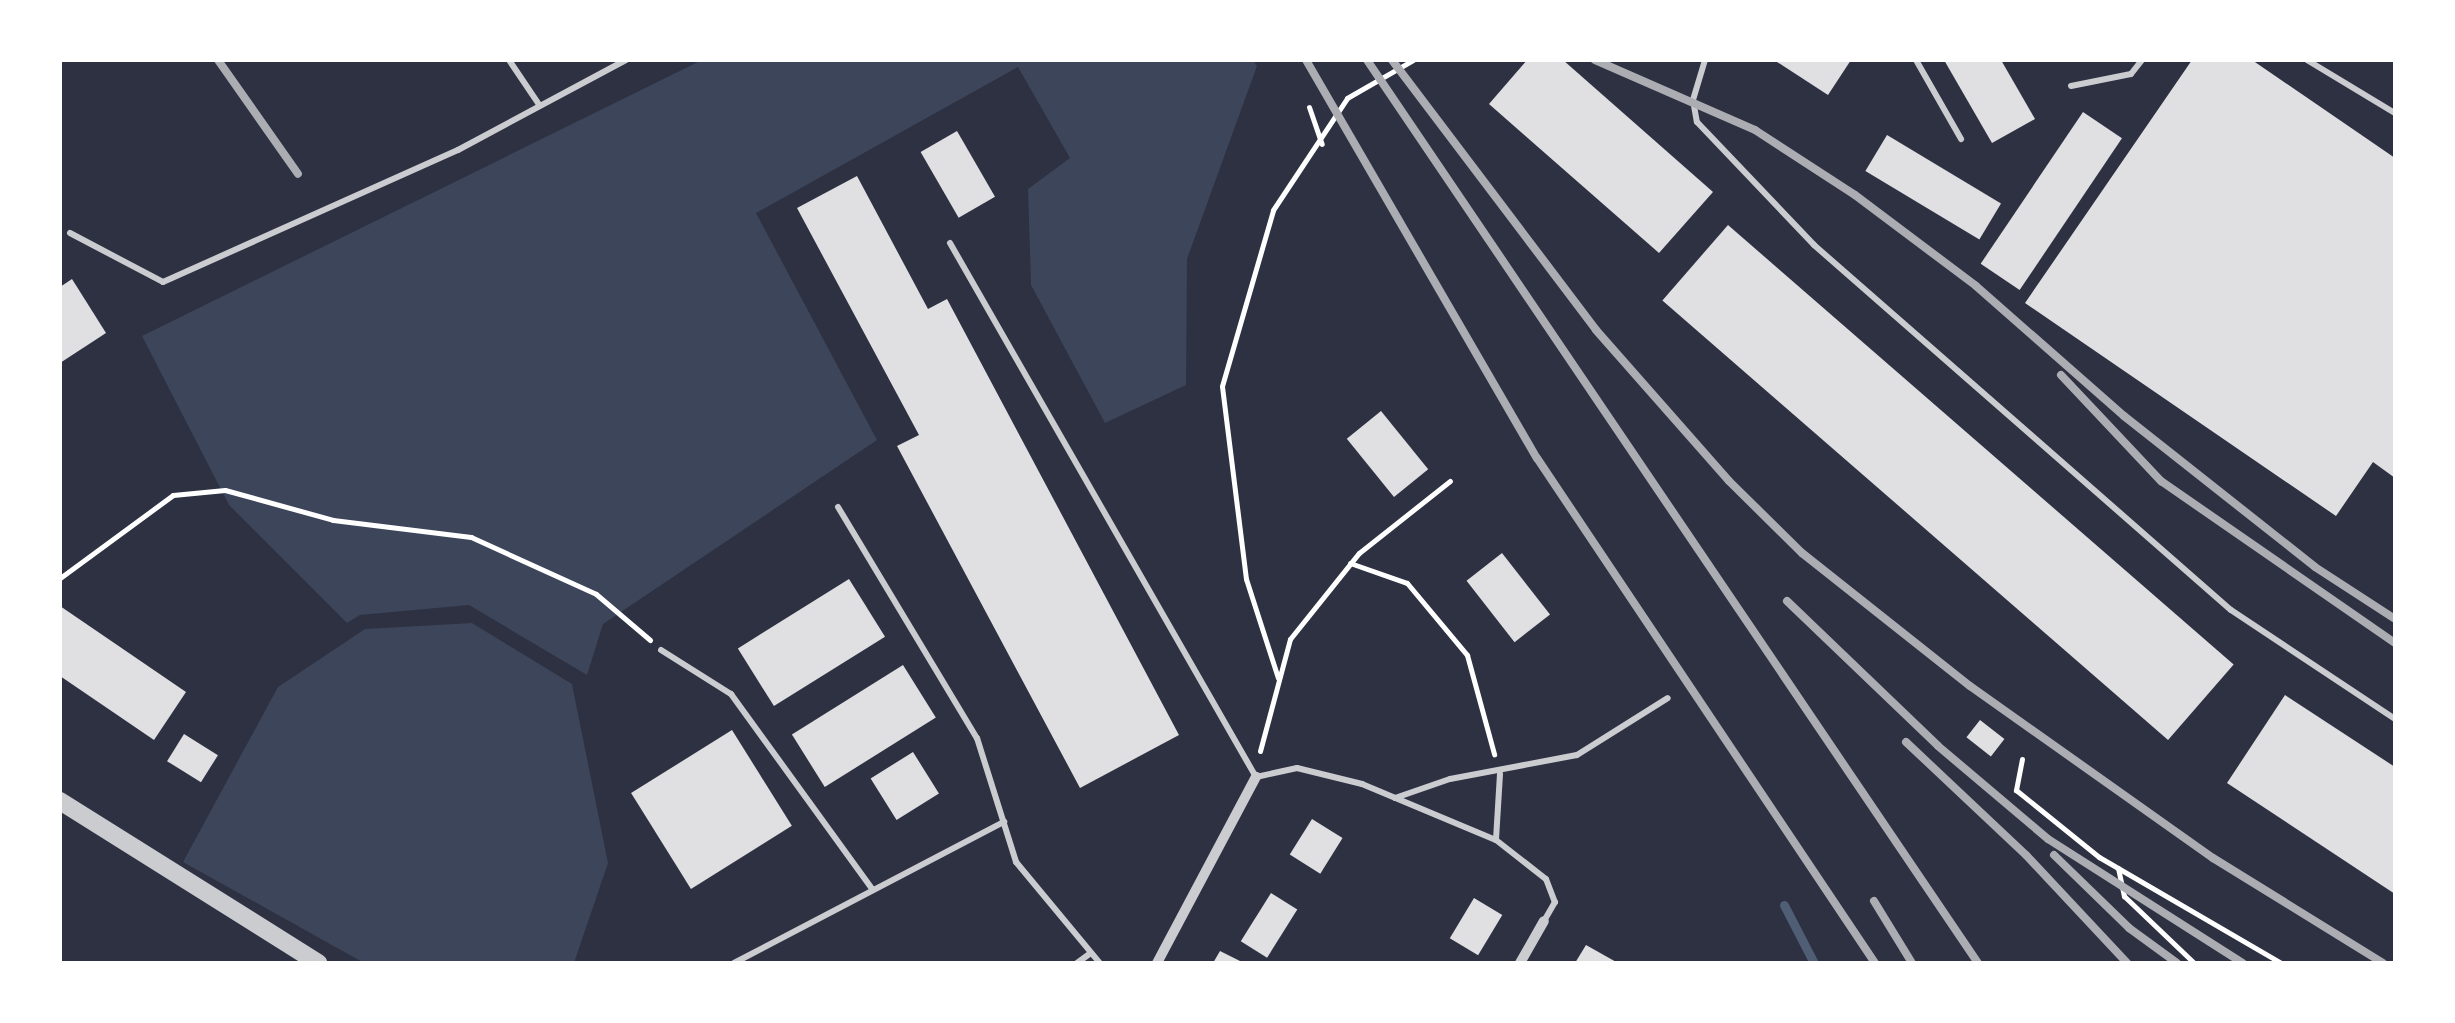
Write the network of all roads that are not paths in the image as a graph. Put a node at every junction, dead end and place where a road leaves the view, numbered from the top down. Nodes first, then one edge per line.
1 (509, 60) edge
2 (626, 60) edge
3 (1706, 60) edge
4 (1916, 60) edge
5 (2142, 60) edge
6 (2306, 60) edge
7 (2071, 86) dead end
8 (540, 106) junction
9 (2395, 113) edge
10 (1961, 140) dead end
11 (70, 234) dead end
12 (950, 244) dead end
13 (838, 507) dead end
14 (661, 650) road end
15 (1668, 698) dead end
16 (2395, 720) edge
17 (1500, 774) junction
18 (1256, 777) junction
19 (1394, 798) junction
20 (60, 801) edge
21 (1004, 822) junction
22 (1496, 840) junction
23 (874, 890) junction
24 (1544, 921) joint
25 (1091, 953) junction
26 (308, 960) edge
27 (734, 963) edge
28 (1077, 963) edge
29 (1100, 963) edge
30 (1157, 963) edge
31 (1520, 963) edge

1 - 8 lane
2 - 8 lane
3 - 16 lane
4 - 10 lane
5 - 7 lane
6 - 9 lane
8 - 11 lane
12 - 18 lane
13 - 21 lane
14 - 23 lane
15 - 17 lane
17 - 19 lane
17 - 22 lane
18 - 19 lane
18 - 30 street
19 - 22 lane
20 - 26 street
21 - 23 lane
21 - 25 lane
22 - 24 lane
23 - 27 lane
24 - 31 street
25 - 28 lane
25 - 29 lane

